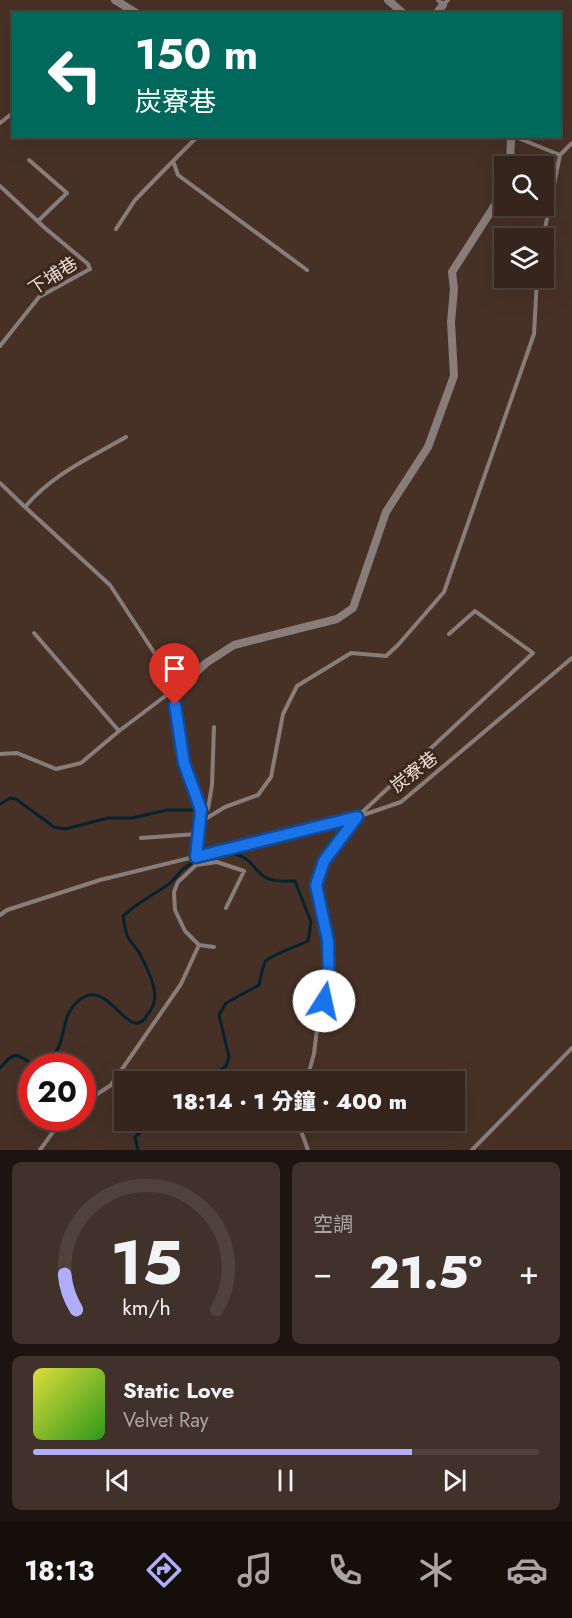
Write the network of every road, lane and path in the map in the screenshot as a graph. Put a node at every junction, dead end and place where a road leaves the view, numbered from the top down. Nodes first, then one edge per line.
1 (115, 0) edge
2 (388, 0) edge
3 (135, 12) edge
4 (402, 12) edge
5 (12, 114) edge
6 (0, 123) edge
7 (196, 138) edge
8 (512, 138) edge
9 (517, 138) edge
10 (572, 143) edge
11 (560, 155) junction
12 (511, 156) edge
13 (29, 160) dead end
14 (173, 161) junction
15 (0, 186) edge
16 (494, 207) edge
17 (38, 221) junction
18 (545, 228) edge
19 (116, 229) dead end
20 (308, 270) dead end
21 (536, 288) edge
22 (0, 346) edge
23 (126, 437) dead end
24 (0, 483) edge
25 (25, 507) junction
26 (34, 633) dead end
27 (449, 634) dead end
28 (572, 658) edge
29 (214, 728) dead end
30 (119, 731) junction
31 (0, 754) edge
32 (201, 810) junction
33 (357, 817) junction
34 (200, 823) junction
35 (198, 834) junction
36 (141, 838) dead end
37 (196, 857) junction
38 (226, 908) dead end
39 (0, 915) edge
40 (199, 945) junction
41 (213, 947) dead end
42 (572, 1048) edge
43 (309, 1071) edge
44 (96, 1095) edge
45 (54, 1131) edge
46 (301, 1131) edge
47 (40, 1150) edge
48 (308, 1150) edge
49 (472, 1150) edge

1 - 3 street
2 - 4 street
5 - 6 lane
7 - 14 lane
8 - 12 street
9 - 11 lane
10 - 11 lane
11 - 18 lane
13 - 17 lane
14 - 19 lane
14 - 20 lane
15 - 17 lane, 下埔巷
16 - 32 street
17 - 22 lane, 下埔巷
21 - 34 lane
23 - 25 lane
24 - 25 lane
25 - 30 lane
26 - 30 lane
27 - 33 lane
28 - 33 lane, 炭寮巷
29 - 32 lane
30 - 31 lane
32 - 34 street
33 - 37 lane, 炭寮巷
33 - 43 lane
34 - 35 street
35 - 36 lane
35 - 37 street
37 - 39 lane, 炭寮巷
38 - 40 lane
40 - 41 lane
40 - 44 lane
42 - 49 lane
45 - 47 lane
46 - 48 lane

